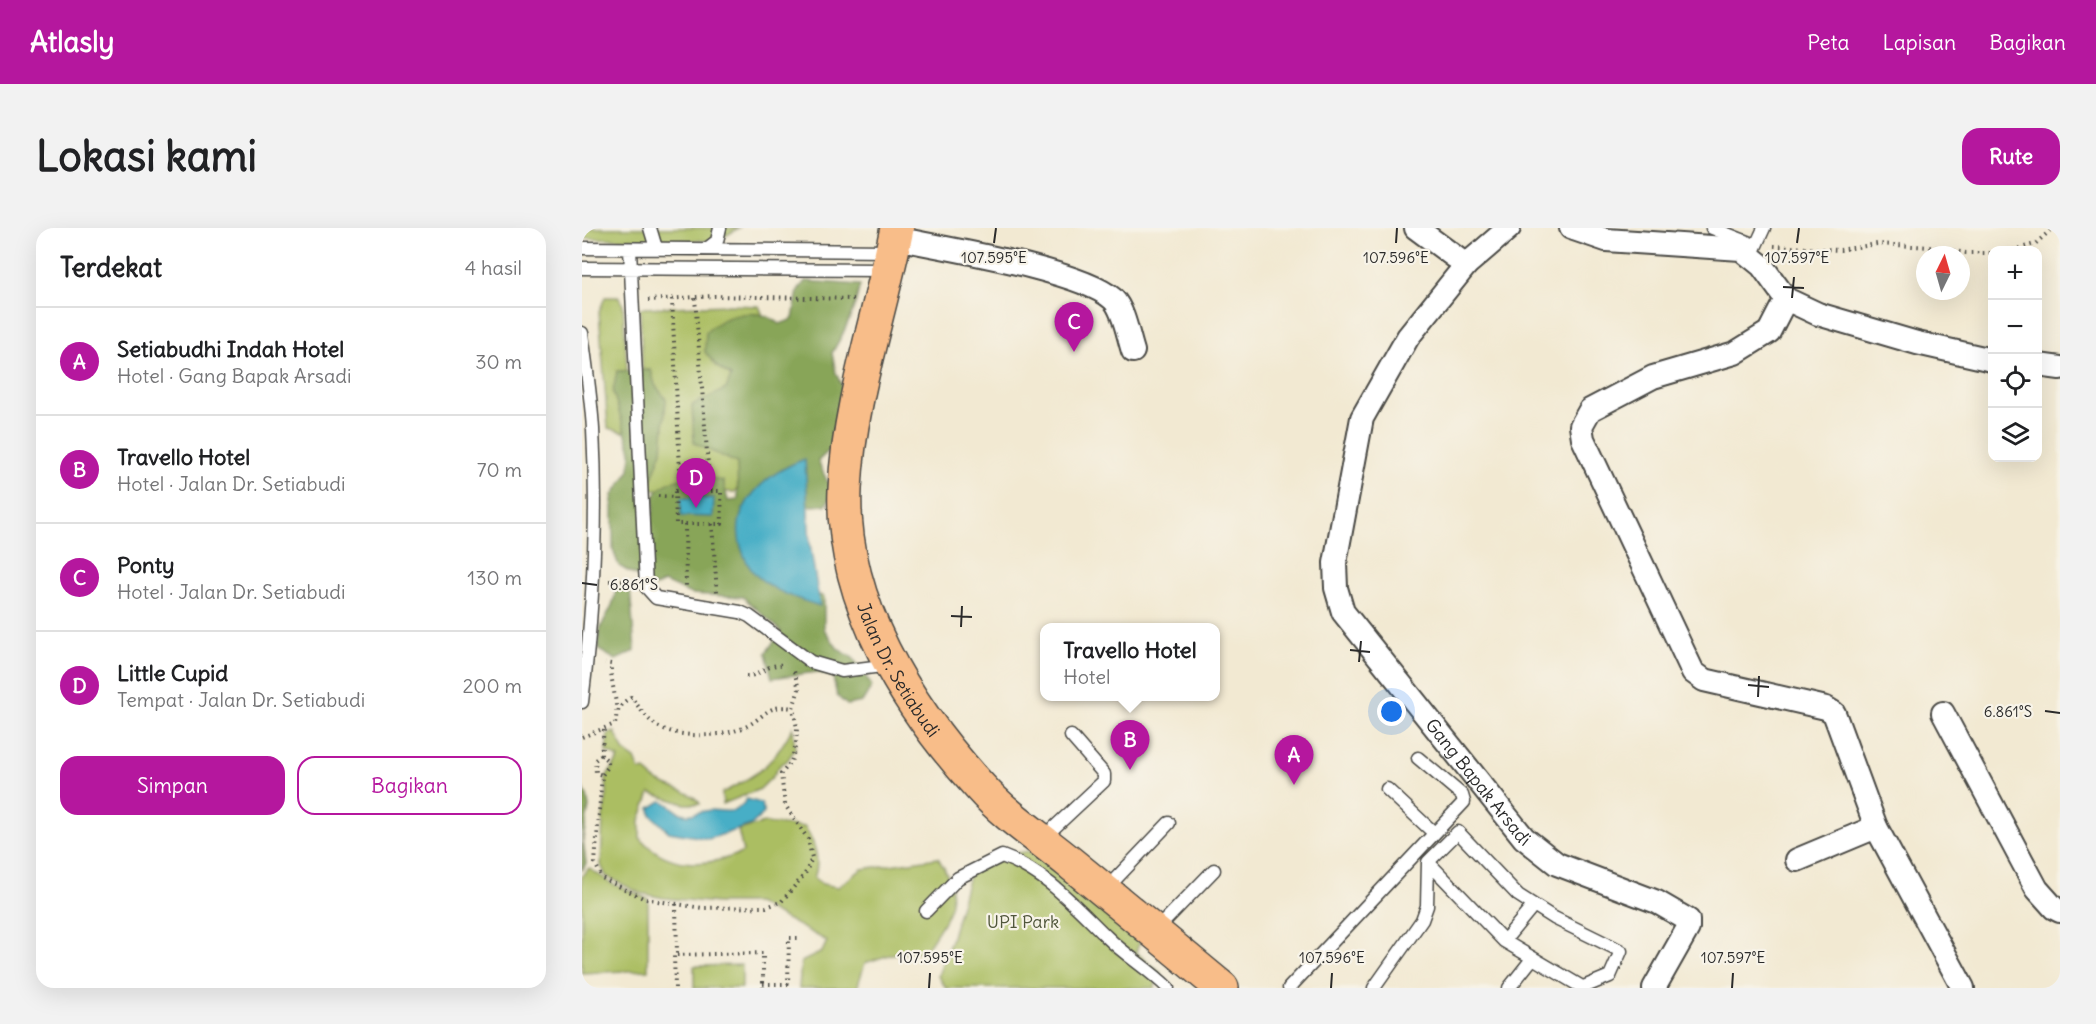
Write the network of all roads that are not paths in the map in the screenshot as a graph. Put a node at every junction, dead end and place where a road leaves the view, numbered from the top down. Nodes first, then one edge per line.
1 (650, 228) edge
2 (720, 228) edge
3 (1416, 228) edge
4 (1509, 228) edge
5 (1571, 228) edge
6 (1712, 228) edge
7 (1764, 228) edge
8 (582, 248) edge
9 (656, 248) junction
10 (708, 248) junction
11 (630, 249) junction
12 (1754, 250) junction
13 (891, 257) edge
14 (1466, 265) junction
15 (582, 268) edge
16 (630, 268) junction
17 (1786, 299) junction
18 (582, 333) edge
19 (1133, 351) dead end
20 (1988, 359) edge
21 (2042, 366) edge
22 (2060, 368) edge
23 (587, 428) edge
24 (584, 662) edge
25 (891, 665) junction
26 (582, 702) edge
27 (1943, 713) dead end
28 (1071, 736) dead end
29 (1418, 758) dead end
30 (1387, 789) dead end
31 (1169, 823) dead end
32 (1876, 827) junction
33 (1434, 834) junction
34 (1042, 840) junction
35 (1797, 860) dead end
36 (1428, 862) junction
37 (1214, 870) dead end
38 (1105, 891) junction
39 (1533, 906) junction
40 (926, 911) dead end
41 (2060, 911) edge
42 (1154, 932) junction
43 (1504, 941) junction
44 (1532, 959) junction
45 (1582, 987) edge
46 (1168, 988) edge
47 (1222, 988) edge
48 (1289, 988) edge
49 (1374, 988) edge
50 (1509, 988) edge
51 (1654, 988) edge
52 (1963, 988) edge

1 - 9 lane
2 - 10 lane
3 - 14 street
4 - 14 street, Gang Bapak Arsadi
5 - 12 street
6 - 12 lane
7 - 12 lane
8 - 11 lane
9 - 10 lane
9 - 11 lane
10 - 13 lane
11 - 16 lane
12 - 17 street
13 - 16 lane
13 - 19 street
13 - 25 main road, Jalan Dr. Setiabudi
14 - 51 street, Gang Bapak Arsadi
15 - 16 lane
16 - 25 lane
17 - 20 street
17 - 32 street
18 - 23 lane
21 - 22 street
23 - 24 lane
24 - 26 lane
25 - 34 main road, Jalan Dr. Setiabudi
27 - 41 street
28 - 34 lane
29 - 33 lane
30 - 33 lane
31 - 38 lane
32 - 35 street
32 - 52 street
33 - 48 lane
34 - 38 main road, Jalan Dr. Setiabudi
36 - 39 lane
36 - 43 lane
36 - 49 lane
37 - 42 lane
38 - 42 main road, Jalan Dr. Setiabudi
39 - 43 lane
39 - 45 lane
40 - 46 lane
42 - 47 main road, Jalan Dr. Setiabudi
43 - 44 lane
44 - 45 lane
44 - 50 lane

